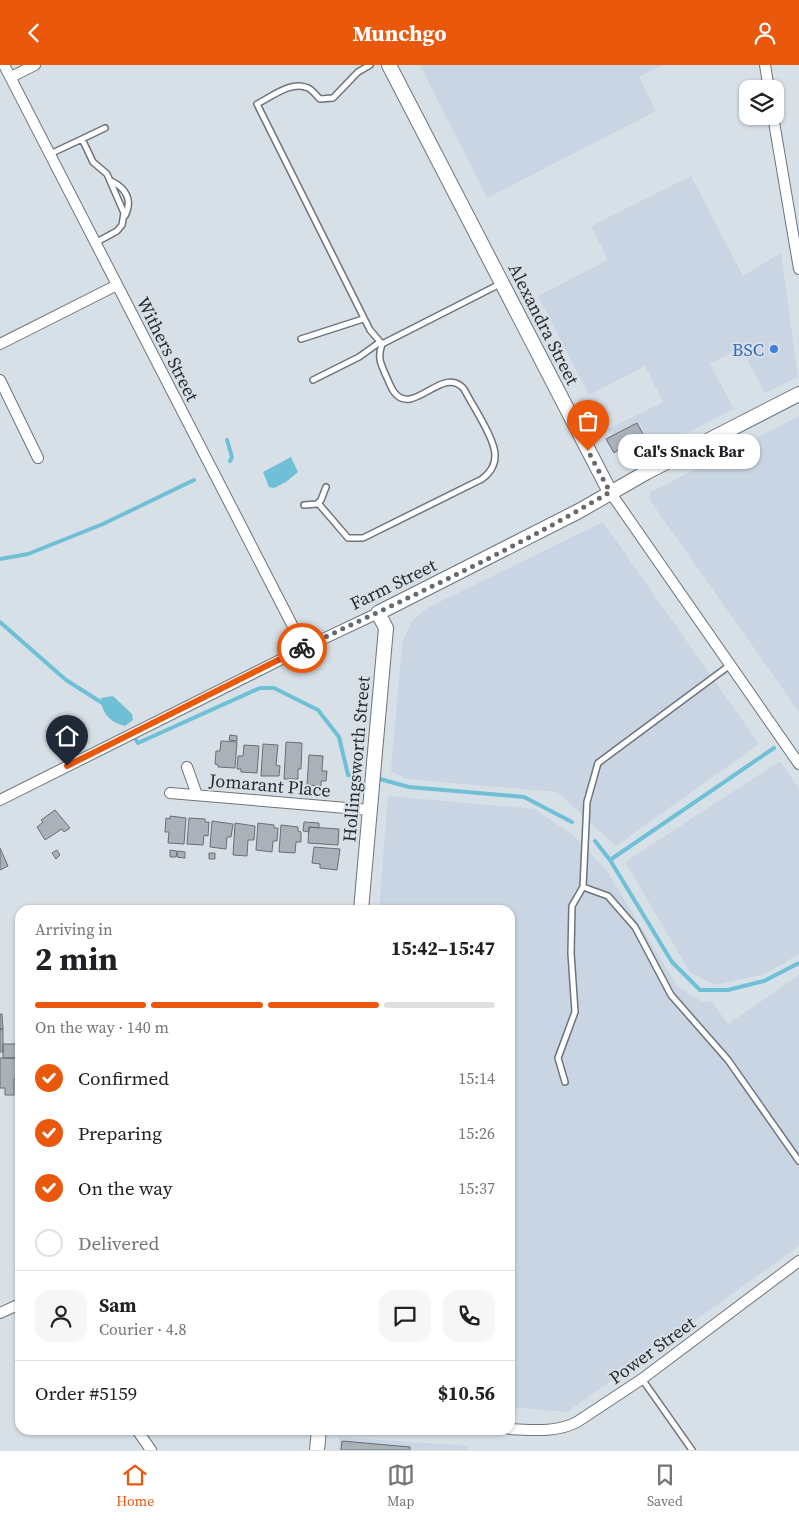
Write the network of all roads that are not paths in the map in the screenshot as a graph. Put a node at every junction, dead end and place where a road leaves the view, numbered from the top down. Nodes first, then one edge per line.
1 (4, 65) edge
2 (35, 65) edge
3 (370, 65) edge
4 (389, 65) edge
5 (765, 65) edge
6 (11, 77) junction
7 (768, 80) edge
8 (775, 125) edge
9 (105, 128) dead end
10 (82, 139) junction
11 (50, 153) junction
12 (110, 181) junction
13 (123, 219) junction
14 (95, 243) junction
15 (799, 269) edge
16 (502, 283) junction
17 (117, 285) junction
18 (363, 319) junction
19 (301, 339) dead end
20 (381, 343) junction
21 (0, 344) edge
22 (313, 380) dead end
23 (1, 384) edge
24 (799, 395) edge
25 (38, 458) dead end
26 (326, 487) dead end
27 (610, 492) junction
28 (318, 503) junction
29 (304, 505) dead end
30 (378, 613) junction
31 (304, 648) junction
32 (730, 665) junction
33 (799, 764) edge
34 (187, 767) dead end
35 (170, 793) dead end
36 (197, 795) junction
37 (0, 800) edge
38 (370, 810) junction
39 (583, 887) junction
40 (361, 905) edge
41 (565, 1082) dead end
42 (799, 1161) edge
43 (799, 1261) edge
44 (15, 1306) edge
45 (0, 1313) edge
46 (642, 1379) junction
47 (515, 1429) edge
48 (141, 1435) edge
49 (318, 1435) edge
50 (152, 1450) edge
51 (317, 1450) edge
52 (692, 1450) edge

1 - 6 street, Withers Street
2 - 6 street
3 - 18 lane
4 - 16 street, Alexandra Street
5 - 7 street
6 - 11 street, Withers Street
8 - 15 street
9 - 10 lane
10 - 11 lane
10 - 12 lane
11 - 14 street, Withers Street
12 - 13 lane
12 - 13 lane
13 - 14 lane
14 - 17 street, Withers Street
16 - 20 lane
16 - 27 street, Alexandra Street
17 - 21 street
17 - 31 street, Withers Street
18 - 19 lane
18 - 20 lane
20 - 22 lane
20 - 28 lane
23 - 25 street
24 - 27 street, Farm Street
26 - 28 lane
27 - 30 street, Farm Street
27 - 32 street, Alexandra Street
28 - 29 lane
30 - 31 street, Farm Street
30 - 38 street, Hollingsworth Street
31 - 37 street, Farm Street
32 - 33 street, Alexandra Street
32 - 39 lane
34 - 36 street, Jomarant Place
35 - 36 street, Jomarant Place
36 - 38 street, Jomarant Place
38 - 40 street, Hollingsworth Street
39 - 41 lane
39 - 42 lane
43 - 46 street, Power Street
44 - 45 street
46 - 47 street, Power Street
46 - 52 lane
48 - 50 street
49 - 51 street

